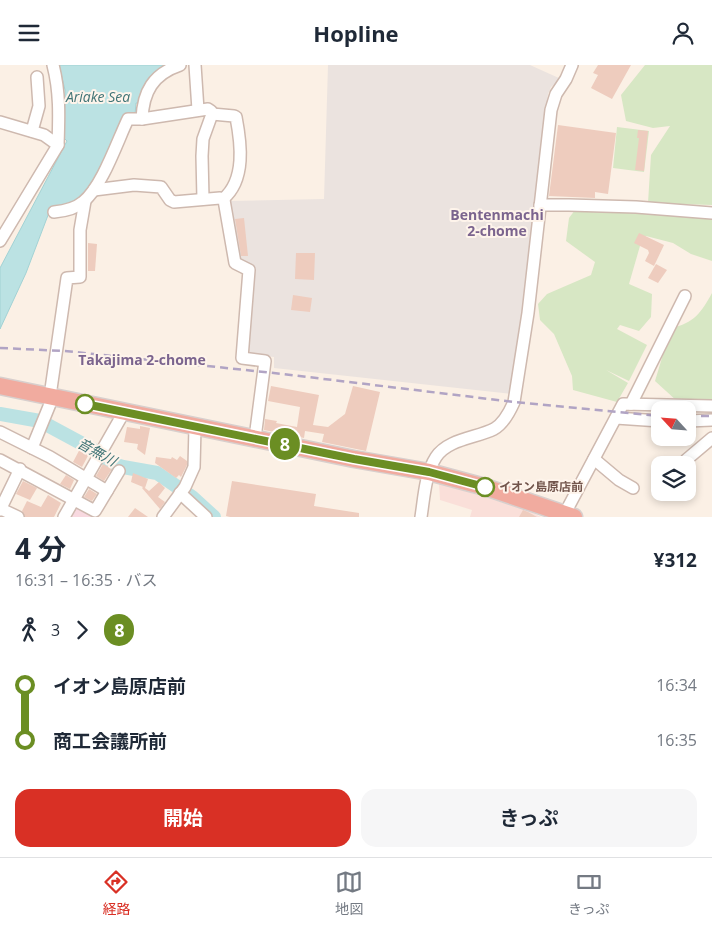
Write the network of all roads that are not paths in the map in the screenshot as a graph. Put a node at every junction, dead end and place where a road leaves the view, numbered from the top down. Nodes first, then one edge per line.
1 (53, 65) edge
2 (180, 65) edge
3 (195, 65) edge
4 (572, 65) edge
5 (37, 77) dead end
6 (198, 111) junction
7 (212, 114) junction
8 (142, 119) junction
9 (0, 122) edge
10 (32, 131) junction
11 (58, 145) junction
12 (94, 190) junction
13 (203, 199) junction
14 (223, 199) junction
15 (85, 201) junction
16 (540, 205) junction
17 (54, 212) dead end
18 (712, 213) edge
19 (0, 241) edge
20 (685, 296) dead end
21 (0, 386) edge
22 (50, 396) junction
23 (631, 404) junction
24 (712, 406) edge
25 (124, 412) junction
26 (616, 418) junction
27 (651, 420) edge
28 (707, 421) edge
29 (195, 427) junction
30 (0, 433) edge
31 (712, 433) edge
32 (255, 438) junction
33 (712, 438) edge
34 (32, 448) junction
35 (691, 456) edge
36 (0, 459) edge
37 (594, 459) junction
38 (20, 469) junction
39 (119, 471) dead end
40 (429, 472) junction
41 (86, 478) junction
42 (633, 488) dead end
43 (107, 491) junction
44 (182, 491) junction
45 (74, 499) junction
46 (0, 509) edge
47 (567, 516) edge
48 (18, 517) edge
49 (64, 517) edge
50 (163, 517) edge
51 (206, 517) edge
52 (421, 517) edge

1 - 11 street
2 - 8 street
3 - 6 street
4 - 16 street
5 - 10 street
6 - 7 street
6 - 8 street
7 - 13 street
7 - 14 street
8 - 12 street
9 - 10 street
10 - 11 street
11 - 19 street
12 - 13 street
12 - 15 street
13 - 14 street
14 - 32 street
15 - 17 street
15 - 22 street
16 - 18 street
16 - 40 street
20 - 23 street
21 - 22 highway
22 - 25 highway
22 - 34 street
23 - 24 street
23 - 26 street
25 - 29 highway
25 - 41 street
26 - 27 street
26 - 37 street
28 - 31 street
29 - 32 highway
29 - 44 street
30 - 34 street
32 - 40 highway
33 - 35 street
34 - 41 street
36 - 38 street
37 - 42 street
37 - 47 street
38 - 45 street
38 - 46 street
39 - 43 street
40 - 47 highway
40 - 52 street
41 - 43 street
41 - 45 street
43 - 45 street
44 - 50 street
44 - 51 street
45 - 49 street
46 - 48 street

